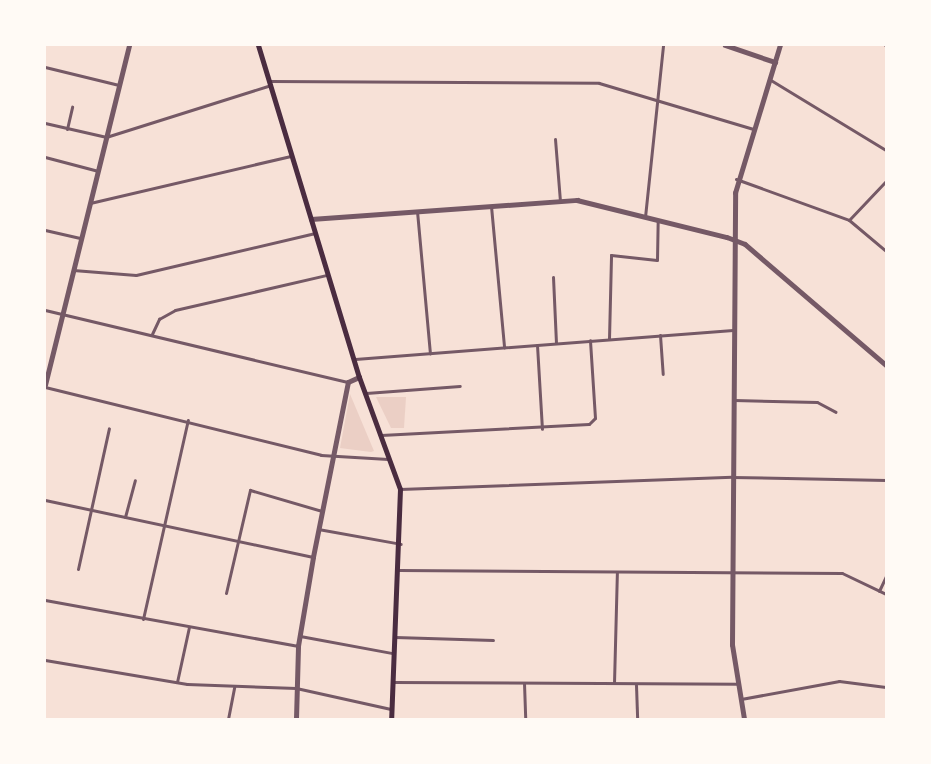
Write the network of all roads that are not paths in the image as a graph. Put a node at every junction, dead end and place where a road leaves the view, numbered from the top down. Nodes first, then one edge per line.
1 (129, 45) edge
2 (258, 45) edge
3 (663, 45) edge
4 (725, 45) edge
5 (780, 45) edge
6 (775, 62) junction
7 (45, 67) edge
8 (770, 79) junction
9 (270, 83) junction
10 (119, 85) junction
11 (657, 99) junction
12 (72, 107) dead end
13 (45, 123) edge
14 (67, 129) junction
15 (753, 129) junction
16 (106, 137) junction
17 (555, 139) dead end
18 (886, 150) edge
19 (292, 156) junction
20 (45, 157) edge
21 (98, 171) junction
22 (736, 179) junction
23 (886, 181) edge
24 (560, 201) junction
25 (90, 203) junction
26 (491, 206) junction
27 (417, 211) junction
28 (645, 217) junction
29 (311, 219) junction
30 (658, 220) junction
31 (849, 220) junction
32 (45, 230) edge
33 (315, 233) junction
34 (81, 238) junction
35 (733, 239) junction
36 (886, 251) edge
37 (73, 270) junction
38 (327, 275) junction
39 (553, 277) dead end
40 (45, 310) edge
41 (62, 313) junction
42 (733, 330) junction
43 (152, 334) junction
44 (660, 335) junction
45 (609, 339) junction
46 (590, 340) junction
47 (556, 343) junction
48 (537, 345) junction
49 (504, 347) junction
50 (430, 353) junction
51 (353, 359) junction
52 (886, 365) edge
53 (47, 372) edge
54 (663, 374) dead end
55 (358, 377) junction
56 (348, 382) junction
57 (45, 386) edge
58 (460, 386) dead end
59 (364, 393) junction
60 (732, 400) junction
61 (836, 412) dead end
62 (188, 420) junction
63 (109, 428) dead end
64 (542, 429) junction
65 (380, 435) junction
66 (332, 454) junction
67 (391, 459) junction
68 (732, 477) junction
69 (135, 480) dead end
70 (886, 480) edge
71 (400, 489) junction
72 (45, 500) edge
73 (91, 509) junction
74 (322, 511) junction
75 (125, 517) junction
76 (163, 525) junction
77 (318, 529) junction
78 (238, 540) junction
79 (401, 544) junction
80 (313, 557) junction
81 (78, 569) dead end
82 (399, 570) junction
83 (617, 572) junction
84 (732, 573) junction
85 (886, 576) edge
86 (879, 591) junction
87 (226, 593) dead end
88 (886, 594) edge
89 (45, 600) edge
90 (143, 619) junction
91 (189, 627) junction
92 (300, 636) junction
93 (395, 637) junction
94 (493, 640) dead end
95 (298, 646) junction
96 (394, 654) junction
97 (45, 660) edge
98 (177, 682) junction
99 (393, 682) junction
100 (524, 683) junction
101 (614, 683) junction
102 (739, 684) junction
103 (636, 685) junction
104 (234, 687) junction
105 (886, 687) edge
106 (296, 688) junction
107 (741, 699) junction
108 (391, 709) junction
109 (228, 719) edge
110 (296, 719) edge
111 (391, 719) edge
112 (525, 719) edge
113 (637, 719) edge
114 (744, 719) edge

1 - 10 street
2 - 9 main road
3 - 11 street
4 - 6 street
5 - 6 street
6 - 8 street
7 - 10 street
8 - 15 street
8 - 18 street
9 - 11 street
9 - 16 street
9 - 19 main road
10 - 16 street
11 - 15 street
11 - 28 street
12 - 14 street
13 - 14 street
14 - 16 street
15 - 22 street
16 - 21 street
17 - 24 street
19 - 25 street
19 - 29 main road
20 - 21 street
21 - 25 street
22 - 31 street
22 - 35 street
23 - 31 street
24 - 26 street
24 - 28 street
25 - 34 street
26 - 27 street
26 - 49 street
27 - 29 street
27 - 50 street
28 - 30 street
29 - 33 main road
30 - 35 street
30 - 45 street
31 - 36 street
32 - 34 street
33 - 37 street
33 - 38 main road
34 - 37 street
35 - 42 street
35 - 52 street
37 - 41 street
38 - 43 street
38 - 51 main road
39 - 47 street
40 - 41 street
41 - 43 street
41 - 53 street
42 - 44 street
42 - 60 street
43 - 56 street
44 - 45 street
44 - 54 street
45 - 46 street
46 - 47 street
46 - 64 street
47 - 48 street
48 - 49 street
48 - 64 street
49 - 50 street
50 - 51 street
51 - 55 main road
53 - 57 street
55 - 56 street
55 - 59 main road
56 - 66 street
57 - 62 street
58 - 59 street
59 - 65 main road
60 - 61 street
60 - 68 street
62 - 66 street
62 - 76 street
63 - 73 street
64 - 65 street
65 - 67 main road
66 - 67 street
66 - 74 street
67 - 71 main road
68 - 70 street
68 - 71 street
68 - 84 street
69 - 75 street
71 - 79 main road
72 - 73 street
73 - 75 street
73 - 81 street
74 - 77 street
74 - 78 street
75 - 76 street
76 - 78 street
76 - 90 street
77 - 79 street
77 - 80 street
78 - 80 street
78 - 87 street
79 - 82 main road
80 - 92 street
82 - 83 street
82 - 93 main road
83 - 84 street
83 - 101 street
84 - 86 street
84 - 102 street
85 - 86 street
86 - 88 street
89 - 90 street
90 - 91 street
91 - 95 street
91 - 98 street
92 - 95 street
92 - 96 street
93 - 94 street
93 - 96 main road
95 - 106 street
96 - 99 main road
97 - 98 street
98 - 104 street
99 - 100 street
99 - 108 main road
100 - 101 street
100 - 112 street
101 - 103 street
102 - 103 street
102 - 107 street
103 - 113 street
104 - 106 street
104 - 109 street
105 - 107 street
106 - 108 street
106 - 110 street
107 - 114 street
108 - 111 main road

